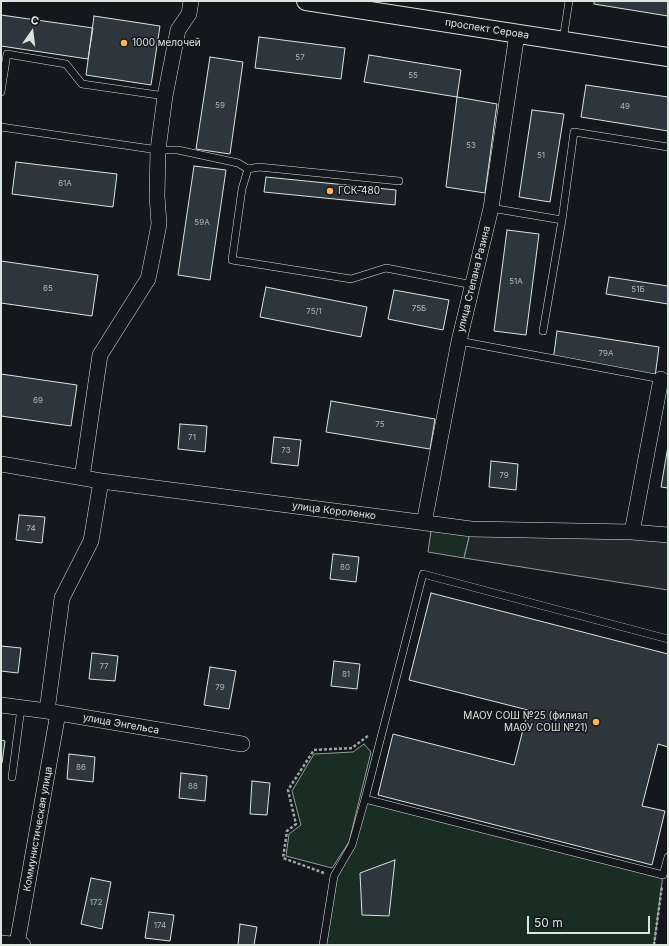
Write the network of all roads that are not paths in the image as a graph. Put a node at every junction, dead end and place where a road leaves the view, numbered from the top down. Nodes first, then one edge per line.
1 (191, 1) edge
2 (306, 1) edge
3 (569, 1) edge
4 (517, 34) junction
5 (563, 40) junction
6 (668, 57) edge
7 (1, 92) edge
8 (165, 96) junction
9 (1, 127) edge
10 (668, 147) edge
11 (158, 150) junction
12 (248, 169) junction
13 (399, 181) dead end
14 (491, 208) junction
15 (562, 220) junction
16 (473, 285) junction
17 (543, 331) dead end
18 (459, 341) junction
19 (661, 379) joint
20 (1, 464) edge
21 (82, 478) junction
22 (101, 481) junction
23 (424, 523) junction
24 (632, 532) junction
25 (668, 534) edge
26 (668, 639) edge
27 (1, 705) edge
28 (21, 708) junction
29 (53, 712) junction
30 (242, 744) dead end
31 (12, 777) dead end
32 (365, 798) junction
33 (668, 857) edge
34 (1, 943) edge
35 (20, 944) edge
36 (323, 945) edge

1 - 8 street
2 - 4 street, проспект Серова
3 - 5 lane
4 - 5 street, проспект Серова
4 - 14 street, улица Степана Разина
5 - 6 street, проспект Серова
7 - 8 lane
8 - 11 street
9 - 11 lane
10 - 15 lane
11 - 12 lane
11 - 21 street
12 - 13 lane
12 - 16 lane
14 - 15 lane
14 - 16 street, улица Степана Разина
15 - 17 lane
16 - 18 street, улица Степана Разина
18 - 19 lane
18 - 23 street, улица Степана Разина
19 - 24 street
20 - 21 street, улица Короленко
21 - 22 street, улица Короленко
22 - 23 street, улица Короленко
22 - 29 street, Коммунистическая улица
23 - 24 street, улица Короленко
24 - 25 street, улица Короленко
26 - 32 lane
27 - 28 street, улица Энгельса
28 - 29 street, улица Энгельса
28 - 31 lane
29 - 30 street, улица Энгельса
29 - 35 street, Коммунистическая улица
32 - 33 lane
32 - 36 lane
34 - 35 street

